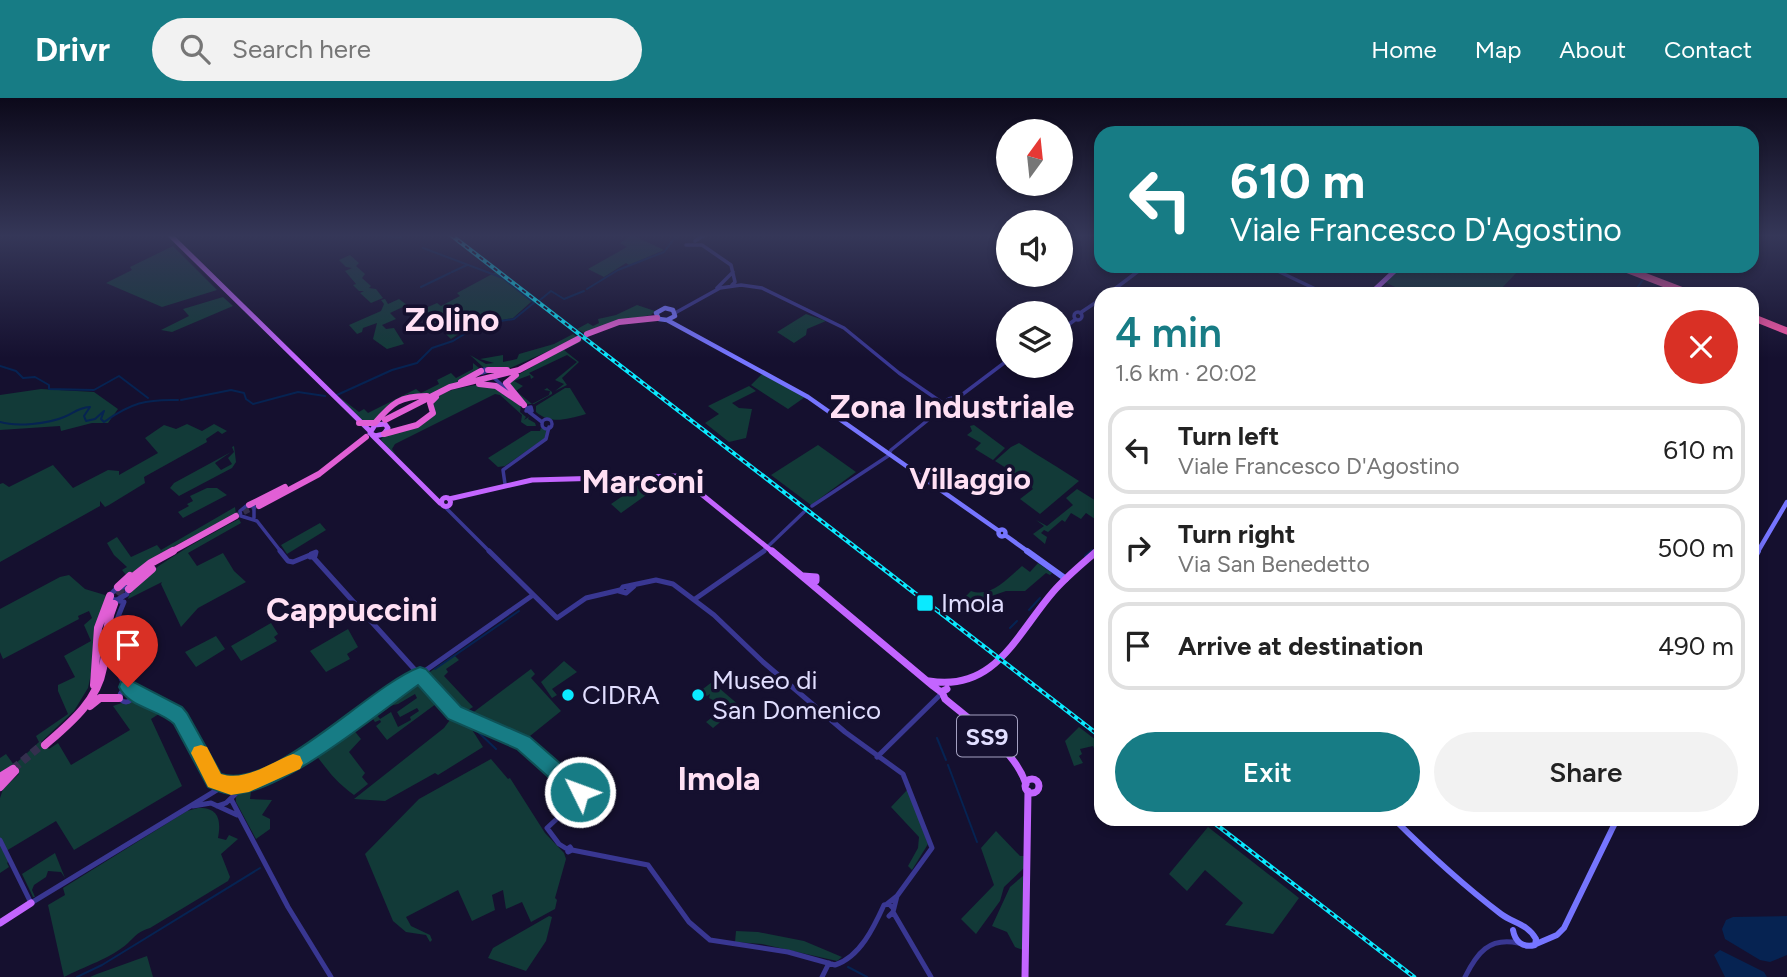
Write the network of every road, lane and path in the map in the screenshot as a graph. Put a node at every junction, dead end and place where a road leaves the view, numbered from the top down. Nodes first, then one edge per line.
1 (211, 276) edge
2 (732, 276) edge
3 (733, 276) edge
4 (735, 276) edge
5 (1132, 276) edge
6 (1288, 276) edge
7 (1644, 276) edge
8 (1651, 276) edge
9 (750, 285) junction
10 (731, 286) junction
11 (1117, 287) edge
12 (1311, 287) edge
13 (1673, 287) edge
14 (1679, 287) edge
15 (711, 292) junction
16 (693, 303) junction
17 (1094, 304) edge
18 (668, 308) junction
19 (676, 313) junction
20 (657, 316) junction
21 (669, 319) junction
22 (1759, 319) edge
23 (1073, 320) edge
24 (1787, 329) edge
25 (587, 334) dead end
26 (579, 339) dead end
27 (543, 358) junction
28 (996, 370) edge
29 (487, 372) junction
30 (471, 384) junction
31 (443, 391) junction
32 (418, 396) junction
33 (957, 401) junction
34 (943, 403) junction
35 (430, 407) junction
36 (528, 408) junction
37 (952, 411) junction
38 (402, 412) junction
39 (543, 421) junction
40 (360, 424) junction
41 (384, 424) junction
42 (375, 425) junction
43 (549, 429) junction
44 (368, 435) junction
45 (890, 452) junction
46 (502, 482) junction
47 (1787, 502) edge
48 (446, 504) junction
49 (812, 506) dead end
50 (255, 510) junction
51 (804, 512) dead end
52 (240, 516) junction
53 (203, 534) junction
54 (769, 548) junction
55 (1759, 550) edge
56 (1094, 555) edge
57 (1066, 579) junction
58 (118, 587) junction
59 (129, 587) junction
60 (533, 595) junction
61 (695, 599) junction
62 (113, 601) junction
63 (106, 641) junction
64 (420, 675) junction
65 (943, 689) junction
66 (126, 694) junction
67 (44, 745) junction
68 (877, 757) junction
69 (0, 777) edge
70 (215, 780) junction
71 (249, 783) junction
72 (228, 785) junction
73 (0, 787) edge
74 (214, 791) junction
75 (232, 796) junction
76 (197, 803) junction
77 (213, 805) junction
78 (238, 816) junction
79 (1401, 826) edge
80 (1614, 826) edge
81 (0, 840) edge
82 (31, 903) junction
83 (889, 911) junction
84 (1505, 918) junction
85 (0, 923) edge
86 (1526, 927) junction
87 (1513, 932) junction
88 (1549, 937) junction
89 (1507, 940) junction
90 (1521, 944) junction
91 (1535, 945) junction
92 (829, 963) junction
93 (331, 977) edge
94 (822, 977) edge
95 (931, 977) edge
96 (1027, 977) edge
97 (1465, 977) edge

1 - 40 main road
2 - 15 street
3 - 10 street
4 - 9 street
5 - 11 street
6 - 12 street
7 - 13 highway
8 - 14 highway
9 - 10 street
9 - 34 street
10 - 15 street
15 - 16 street
16 - 18 street
16 - 19 street
17 - 23 street
18 - 19 main road
18 - 20 main road
19 - 21 main road
20 - 21 main road
20 - 25 highway
21 - 45 main road
22 - 24 highway
26 - 27 highway
27 - 29 highway
27 - 30 highway
27 - 31 highway
27 - 36 highway
28 - 33 street
29 - 31 highway
29 - 36 street
30 - 31 highway
30 - 36 highway
31 - 32 highway
31 - 35 highway
31 - 38 highway
32 - 38 highway
32 - 41 highway
33 - 34 street
33 - 37 street
34 - 37 street
34 - 45 street
35 - 38 highway
35 - 41 highway
36 - 39 street
37 - 45 street
38 - 41 highway
39 - 43 street
39 - 43 street
40 - 41 highway
40 - 42 main road
40 - 44 main road
41 - 42 highway
41 - 44 main road
41 - 48 main road
42 - 44 main road
43 - 46 street
44 - 48 main road
44 - 50 highway
45 - 49 street
45 - 57 main road
46 - 48 main road
46 - 54 main road
47 - 55 main road
48 - 60 street
50 - 52 street
50 - 52 street
50 - 64 street
51 - 54 street
52 - 53 highway
52 - 59 highway
53 - 58 highway
53 - 59 highway
54 - 61 street
54 - 65 main road, SS9
56 - 57 main road
57 - 65 main road
58 - 59 street
58 - 62 street
59 - 62 street
59 - 66 street
60 - 61 street
60 - 64 street
61 - 68 street
62 - 63 highway
62 - 66 street
62 - 67 highway
63 - 66 highway
63 - 67 highway
64 - 71 street
64 - 92 street
65 - 68 street
65 - 96 main road, SS9
66 - 67 highway
66 - 70 street
68 - 83 street
69 - 73 highway
70 - 72 street
70 - 74 street
71 - 72 street
71 - 75 street
72 - 74 street
72 - 75 street
74 - 76 street
74 - 77 street
75 - 77 street
75 - 78 street
76 - 77 street
76 - 82 street
77 - 78 street
78 - 93 street
79 - 84 main road
80 - 88 main road
81 - 82 street
82 - 85 main road
83 - 92 street
83 - 95 street
84 - 86 main road
84 - 87 main road
86 - 87 main road
86 - 88 main road
86 - 91 main road
87 - 89 street
87 - 90 main road
88 - 91 main road
89 - 90 street
89 - 97 street
90 - 91 main road
92 - 94 street

